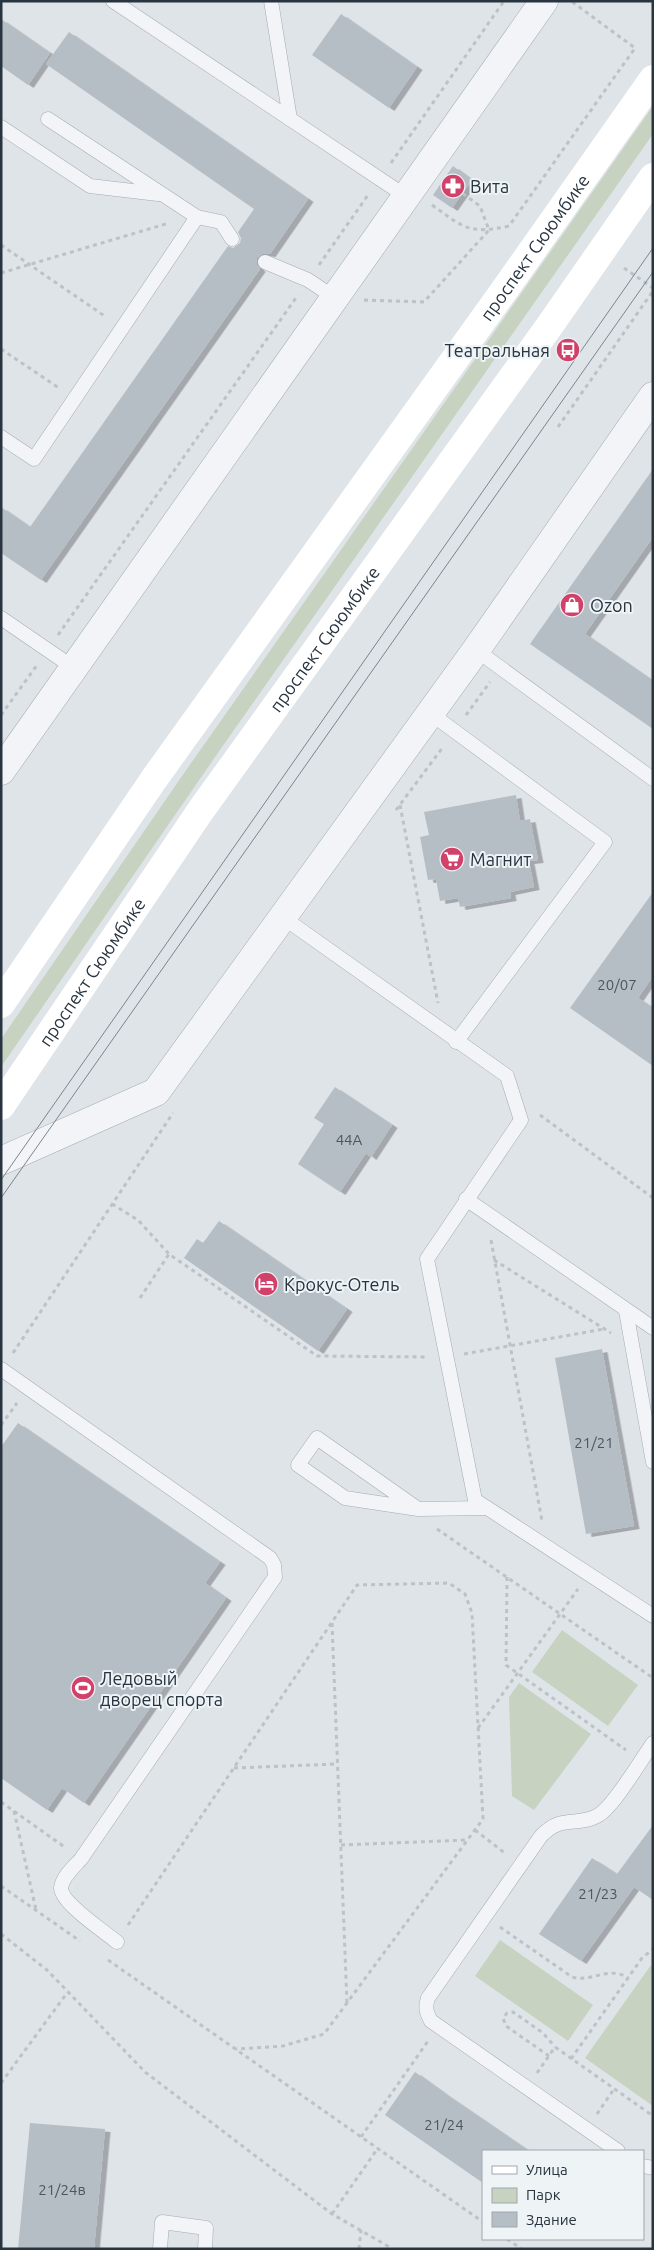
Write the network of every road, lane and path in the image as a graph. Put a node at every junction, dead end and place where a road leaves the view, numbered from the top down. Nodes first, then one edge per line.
1 (113, 1) edge
2 (271, 1) edge
3 (504, 1) edge
4 (544, 1) edge
5 (571, 1) edge
6 (653, 79) edge
7 (48, 119) dead end
8 (290, 119) junction
9 (1, 127) edge
10 (653, 177) edge
11 (380, 179) junction
12 (409, 193) junction
13 (462, 193) dead end
14 (161, 194) junction
15 (195, 216) junction
16 (489, 230) junction
17 (232, 240) dead end
18 (1, 246) edge
19 (265, 262) dead end
20 (29, 264) junction
21 (624, 268) dead end
22 (1, 273) edge
23 (308, 280) junction
24 (653, 290) edge
25 (335, 298) junction
26 (122, 328) junction
27 (1, 349) edge
28 (653, 396) edge
29 (74, 399) junction
30 (558, 427) dead end
31 (1, 437) edge
32 (1, 618) edge
33 (48, 650) junction
34 (476, 650) junction
35 (74, 668) junction
36 (430, 714) junction
37 (1, 715) edge
38 (1, 771) edge
39 (653, 779) edge
40 (400, 805) dead end
41 (281, 916) junction
42 (1, 1004) edge
43 (443, 1032) junction
44 (456, 1042) junction
45 (513, 1095) junction
46 (1, 1106) edge
47 (150, 1147) dead end
48 (1, 1161) edge
49 (653, 1198) edge
50 (466, 1199) junction
51 (112, 1204) junction
52 (486, 1212) junction
53 (169, 1254) junction
54 (494, 1260) junction
55 (140, 1298) dead end
56 (626, 1311) junction
57 (653, 1328) edge
58 (604, 1329) junction
59 (510, 1346) junction
60 (632, 1347) junction
61 (447, 1357) junction
62 (2, 1369) edge
63 (28, 1387) junction
64 (1, 1425) edge
65 (653, 1462) edge
66 (412, 1508) junction
67 (488, 1508) junction
68 (547, 1547) junction
69 (589, 1574) junction
70 (507, 1577) junction
71 (560, 1614) junction
72 (653, 1616) edge
73 (332, 1622) junction
74 (517, 1673) junction
75 (653, 1678) edge
76 (478, 1728) junction
77 (653, 1743) edge
78 (641, 1760) junction
79 (337, 1764) junction
80 (234, 1768) junction
81 (1, 1802) edge
82 (14, 1811) junction
83 (475, 1830) junction
84 (468, 1840) junction
85 (341, 1845) junction
86 (81, 1859) junction
87 (521, 1865) junction
88 (1, 1886) edge
89 (36, 1910) junction
90 (485, 1917) junction
91 (1, 1934) edge
92 (117, 1942) junction
93 (82, 1943) dead end
94 (653, 1949) edge
95 (628, 1978) junction
96 (67, 1993) junction
97 (347, 2005) junction
98 (438, 2026) junction
99 (555, 2047) junction
100 (236, 2050) junction
101 (549, 2056) junction
102 (571, 2059) junction
103 (1, 2083) edge
104 (527, 2087) junction
105 (614, 2089) junction
106 (653, 2116) edge
107 (586, 2129) junction
108 (361, 2137) junction
109 (378, 2148) junction
110 (617, 2150) edge
111 (332, 2214) junction
112 (482, 2221) edge
113 (361, 2230) junction
114 (509, 2240) edge
115 (160, 2249) edge
116 (205, 2249) edge
117 (360, 2249) edge
118 (394, 2249) edge
119 (522, 2249) edge

1 - 8 lane
2 - 8 lane
3 - 11 path
4 - 12 street
5 - 16 path
6 - 42 main road, проспект Сююмбике
7 - 14 lane
8 - 11 lane
9 - 14 lane
10 - 46 main road, проспект Сююмбике
11 - 12 lane
11 - 23 path
12 - 16 path
12 - 25 street
13 - 16 path
14 - 15 lane
15 - 17 lane
15 - 20 path
15 - 26 lane
16 - 25 path
18 - 20 path
19 - 23 lane
20 - 22 path
20 - 26 path
21 - 24 path
23 - 25 lane
23 - 33 path
24 - 30 path
25 - 35 street
26 - 29 lane
27 - 29 path
28 - 34 street
29 - 31 lane
32 - 33 lane
33 - 35 lane
33 - 37 path
34 - 36 street
34 - 39 lane
35 - 38 street
36 - 41 street
36 - 44 lane
40 - 43 path
41 - 43 lane
41 - 48 street
43 - 44 lane
44 - 45 lane
45 - 49 path
45 - 50 lane
47 - 51 path
50 - 52 lane
50 - 61 lane
51 - 53 path
51 - 62 path
52 - 54 path
52 - 56 lane
53 - 55 path
53 - 61 path
54 - 58 path
54 - 59 path
56 - 57 lane
56 - 60 lane
58 - 59 path
58 - 60 path
59 - 61 path
59 - 68 path
60 - 65 lane
61 - 67 lane
62 - 63 lane
63 - 64 path
63 - 86 lane
66 - 66 lane
66 - 67 lane
66 - 70 path
67 - 68 lane
68 - 69 lane
69 - 71 path
69 - 72 lane
70 - 71 path
70 - 74 path
71 - 74 path
71 - 75 path
73 - 76 path
73 - 79 path
73 - 80 path
74 - 76 path
74 - 78 path
76 - 83 path
77 - 78 lane
78 - 87 lane
79 - 80 path
79 - 85 path
80 - 92 path
81 - 82 path
82 - 86 path
82 - 89 path
83 - 84 path
83 - 87 path
84 - 85 path
84 - 97 path
85 - 97 path
86 - 92 lane
87 - 90 lane
88 - 89 path
89 - 93 path
90 - 95 path
90 - 98 lane
91 - 96 path
92 - 100 path
94 - 95 path
95 - 102 path
96 - 103 path
96 - 111 path
97 - 100 path
98 - 104 lane
98 - 108 path
99 - 101 path
99 - 101 path
99 - 102 path
100 - 108 path
101 - 104 path
102 - 105 path
104 - 107 lane
105 - 106 path
105 - 107 path
107 - 110 lane
108 - 109 path
109 - 111 path
109 - 112 path
111 - 113 path
113 - 117 path
113 - 118 path
114 - 119 path
115 - 116 lane

